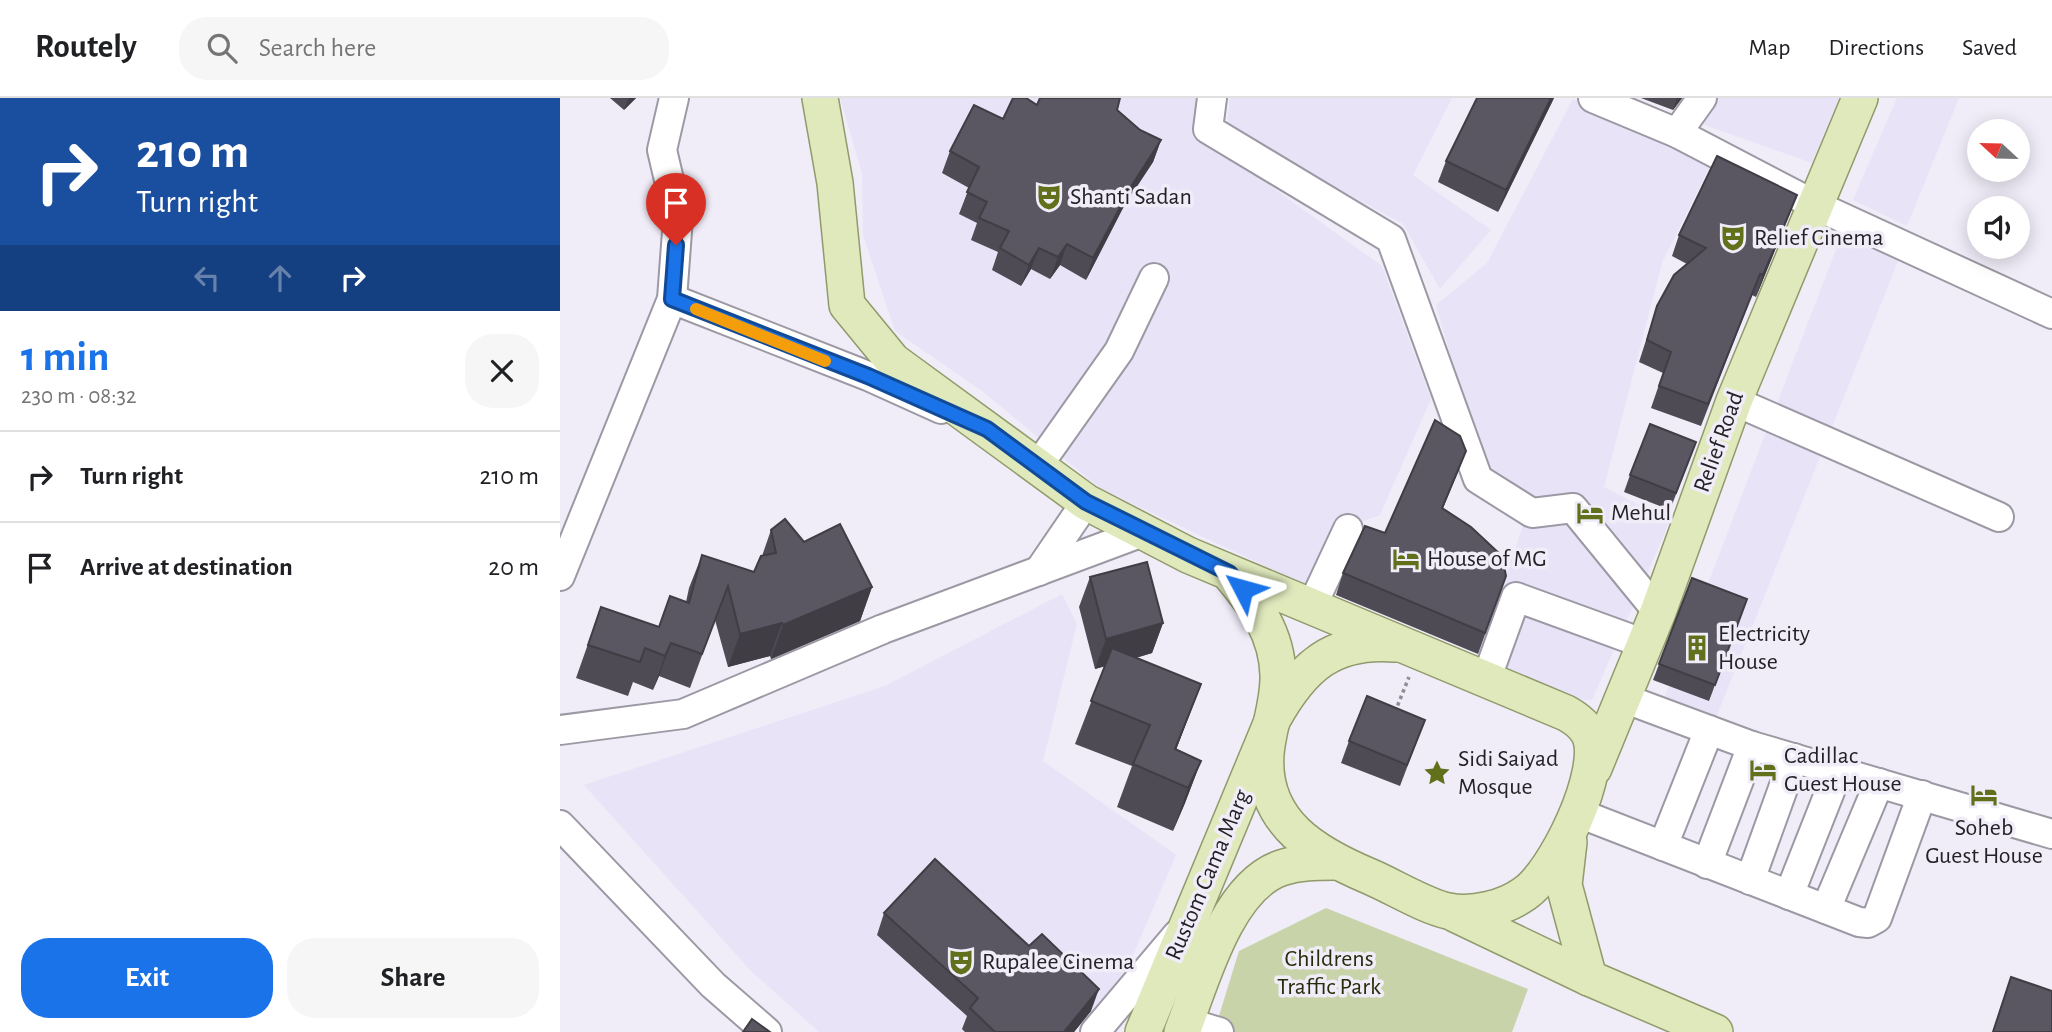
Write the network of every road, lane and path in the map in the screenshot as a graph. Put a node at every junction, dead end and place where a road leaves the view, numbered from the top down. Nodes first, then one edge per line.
1 (674, 98) edge
2 (820, 98) edge
3 (1212, 98) edge
4 (1593, 98) edge
5 (1702, 98) edge
6 (1860, 98) edge
7 (1677, 133) junction
8 (1815, 205) junction
9 (1154, 278) dead end
10 (672, 299) junction
11 (2052, 314) edge
12 (1734, 401) junction
13 (987, 429) junction
14 (1037, 467) junction
15 (1086, 502) junction
16 (1999, 517) dead end
17 (1348, 529) dead end
18 (1143, 531) junction
19 (1039, 571) junction
20 (1229, 573) junction
21 (560, 576) edge
22 (1311, 606) junction
23 (1652, 628) junction
24 (1410, 649) junction
25 (1486, 680) junction
26 (1623, 698) junction
27 (1566, 713) junction
28 (1393, 718) edge
29 (1273, 719) junction
30 (560, 730) edge
31 (1709, 730) junction
32 (1752, 746) junction
33 (1794, 758) junction
34 (1838, 771) junction
35 (1879, 783) junction
36 (1922, 795) junction
37 (1581, 800) junction
38 (560, 825) edge
39 (2052, 834) edge
40 (1663, 846) junction
41 (1335, 862) junction
42 (1706, 864) junction
43 (1750, 880) junction
44 (1789, 895) junction
45 (1826, 909) junction
46 (1449, 911) junction
47 (1188, 922) junction
48 (1589, 978) junction
49 (750, 1026) edge
50 (1184, 1027) edge
51 (1096, 1032) edge
52 (1143, 1032) edge
53 (1220, 1032) edge
54 (1715, 1032) edge

1 - 10 street
2 - 13 main road
3 - 23 street
4 - 7 street
5 - 7 street
6 - 8 main road, Relief Road
7 - 8 street
8 - 11 street
8 - 12 main road, Relief Road
9 - 14 street
10 - 13 street
10 - 21 street
12 - 16 street
12 - 23 main road, Relief Road
13 - 14 main road
14 - 15 main road
15 - 18 main road
15 - 19 street
17 - 22 street
18 - 19 street
18 - 20 main road
19 - 30 street
20 - 22 main road
20 - 29 main road
22 - 24 main road
23 - 25 street
23 - 26 main road, Relief Road
24 - 25 main road
24 - 28 path
24 - 29 main road, Rustom Cama Marg
25 - 27 main road
26 - 27 main road
26 - 31 street
26 - 37 main road, Relief Road
27 - 37 main road
29 - 41 main road, Rustom Cama Marg
29 - 47 main road, Rustom Cama Marg
31 - 32 street
31 - 40 street
32 - 33 street
32 - 42 street
33 - 34 street
33 - 43 street
34 - 35 street
34 - 44 street
35 - 36 street
35 - 45 street
36 - 39 street
36 - 45 street
37 - 40 street
37 - 46 main road
37 - 48 main road
38 - 49 street
40 - 42 street
41 - 46 main road
41 - 50 main road, Rustom Cama Marg
42 - 43 street
43 - 44 street
44 - 45 street
46 - 48 main road
47 - 51 street
47 - 52 main road, Rustom Cama Marg
48 - 54 main road
50 - 53 street

